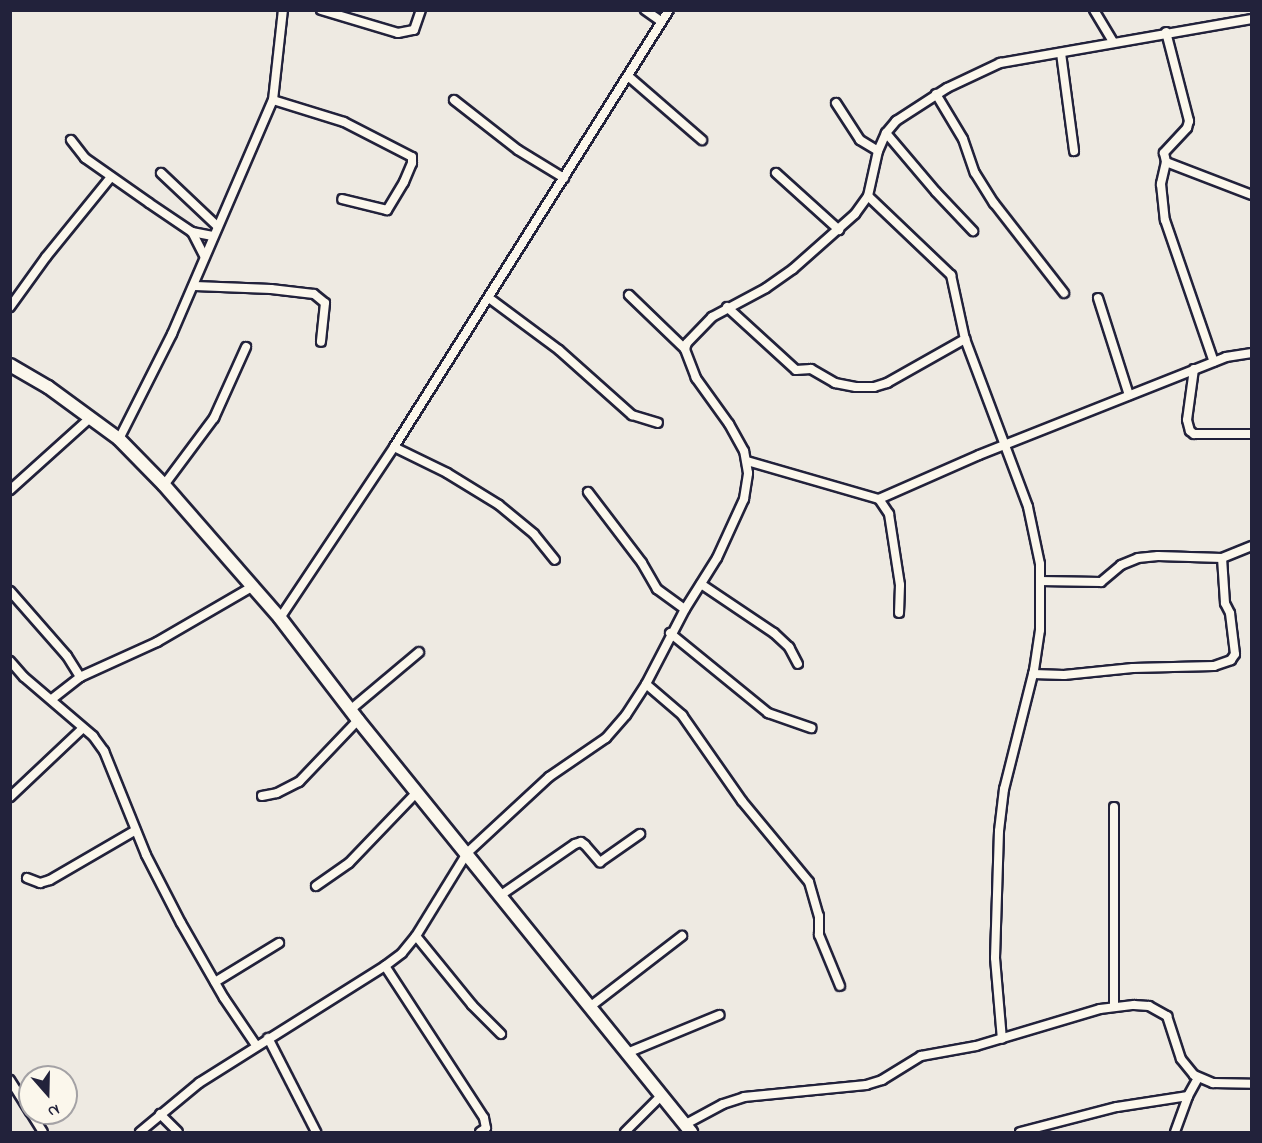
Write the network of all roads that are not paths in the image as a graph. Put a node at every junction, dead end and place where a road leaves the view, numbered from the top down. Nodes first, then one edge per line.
1 (283, 10) edge
2 (321, 10) edge
3 (421, 10) edge
4 (645, 10) edge
5 (669, 10) edge
6 (1094, 10) edge
7 (1251, 19) edge
8 (662, 21) junction
9 (1166, 32) junction
10 (1113, 42) junction
11 (1061, 53) junction
12 (628, 76) junction
13 (936, 94) junction
14 (273, 100) junction
15 (454, 100) dead end
16 (836, 103) dead end
17 (886, 133) junction
18 (71, 140) dead end
19 (702, 140) dead end
20 (878, 151) junction
21 (1074, 151) dead end
22 (1166, 162) junction
23 (161, 173) dead end
24 (776, 173) dead end
25 (111, 177) junction
26 (564, 178) junction
27 (1251, 195) edge
28 (867, 196) junction
29 (342, 199) dead end
30 (217, 226) junction
31 (839, 230) junction
32 (974, 231) dead end
33 (192, 232) junction
34 (213, 236) junction
35 (204, 256) junction
36 (195, 286) junction
37 (1064, 293) dead end
38 (629, 295) dead end
39 (489, 298) junction
40 (1098, 298) dead end
41 (10, 307) edge
42 (727, 307) junction
43 (965, 339) junction
44 (321, 342) dead end
45 (246, 347) dead end
46 (685, 350) junction
47 (1251, 353) edge
48 (1215, 362) junction
49 (10, 365) edge
50 (1194, 369) junction
51 (1129, 395) junction
52 (90, 418) junction
53 (658, 423) dead end
54 (1251, 434) edge
55 (119, 439) junction
56 (1003, 445) junction
57 (394, 447) junction
58 (747, 461) junction
59 (164, 485) junction
60 (10, 490) edge
61 (588, 492) dead end
62 (879, 499) junction
63 (1251, 546) edge
64 (1222, 558) junction
65 (555, 560) dead end
66 (1040, 581) junction
67 (700, 584) junction
68 (252, 587) junction
69 (10, 591) edge
70 (684, 609) junction
71 (899, 613) dead end
72 (280, 618) junction
73 (670, 633) junction
74 (419, 652) dead end
75 (10, 661) edge
76 (798, 664) dead end
77 (1033, 674) junction
78 (80, 677) junction
79 (646, 684) junction
80 (52, 699) junction
81 (351, 710) junction
82 (358, 720) junction
83 (83, 728) junction
84 (812, 728) dead end
85 (417, 792) junction
86 (262, 796) dead end
87 (10, 797) edge
88 (1114, 807) dead end
89 (136, 830) junction
90 (640, 834) dead end
91 (467, 853) junction
92 (27, 878) dead end
93 (316, 886) dead end
94 (501, 895) junction
95 (416, 936) junction
96 (682, 936) dead end
97 (279, 943) dead end
98 (385, 966) junction
99 (215, 982) junction
100 (840, 986) dead end
101 (591, 1006) junction
102 (1114, 1007) junction
103 (719, 1015) dead end
104 (501, 1034) dead end
105 (268, 1038) junction
106 (1002, 1039) junction
107 (256, 1045) junction
108 (627, 1053) junction
109 (1198, 1078) junction
110 (10, 1080) edge
111 (1251, 1084) edge
112 (18, 1093) edge
113 (661, 1096) junction
114 (1188, 1096) junction
115 (160, 1114) junction
116 (687, 1129) edge
117 (140, 1132) edge
118 (178, 1132) edge
119 (316, 1132) edge
120 (480, 1132) edge
121 (625, 1132) edge
122 (1020, 1132) edge
123 (1175, 1132) edge

1 - 14 street
2 - 3 street
4 - 8 street
5 - 8 street
6 - 10 street
7 - 9 street
8 - 12 street
9 - 10 street
9 - 22 street
10 - 11 street
11 - 13 street
11 - 21 street
12 - 19 street
12 - 26 street
13 - 17 street
13 - 37 street
14 - 29 street
14 - 30 street
15 - 26 street
16 - 20 street
17 - 20 street
17 - 32 street
18 - 25 street
20 - 28 street
22 - 27 street
22 - 48 street
23 - 30 street
24 - 31 street
25 - 33 street
25 - 41 street
26 - 39 street
28 - 31 street
28 - 43 street
30 - 34 street
31 - 42 street
33 - 34 street
33 - 35 street
34 - 35 street
35 - 36 street
36 - 44 street
36 - 55 street
38 - 46 street
39 - 53 street
39 - 57 street
40 - 51 street
42 - 43 street
42 - 46 street
43 - 56 street
45 - 59 street
46 - 58 street
47 - 48 street
48 - 50 street
49 - 52 street
50 - 51 street
50 - 54 street
51 - 56 street
52 - 55 street
52 - 60 street
55 - 59 street
56 - 62 street
56 - 66 street
57 - 65 street
57 - 72 street
58 - 62 street
58 - 67 street
59 - 68 street
61 - 70 street
62 - 71 street
63 - 64 street
64 - 66 street
64 - 77 street
66 - 77 street
67 - 70 street
67 - 76 street
68 - 72 street
68 - 78 street
69 - 78 street
70 - 73 street
72 - 81 street
73 - 79 street
73 - 84 street
74 - 81 street
75 - 80 street
77 - 106 street
78 - 80 street
79 - 91 street
79 - 100 street
80 - 83 street
81 - 82 street
82 - 85 street
82 - 86 street
83 - 87 street
83 - 89 street
85 - 91 street
85 - 93 street
88 - 102 street
89 - 92 street
89 - 99 street
90 - 94 street
91 - 94 street
91 - 95 street
94 - 101 street
95 - 98 street
95 - 104 street
96 - 101 street
97 - 99 street
98 - 105 street
98 - 120 street
99 - 107 street
101 - 108 street
102 - 106 street
102 - 109 street
103 - 108 street
105 - 107 street
105 - 119 street
106 - 116 street
107 - 115 street
108 - 113 street
109 - 111 street
109 - 114 street
110 - 112 street
113 - 116 street
113 - 121 street
114 - 122 street
114 - 123 street
115 - 117 street
115 - 118 street

